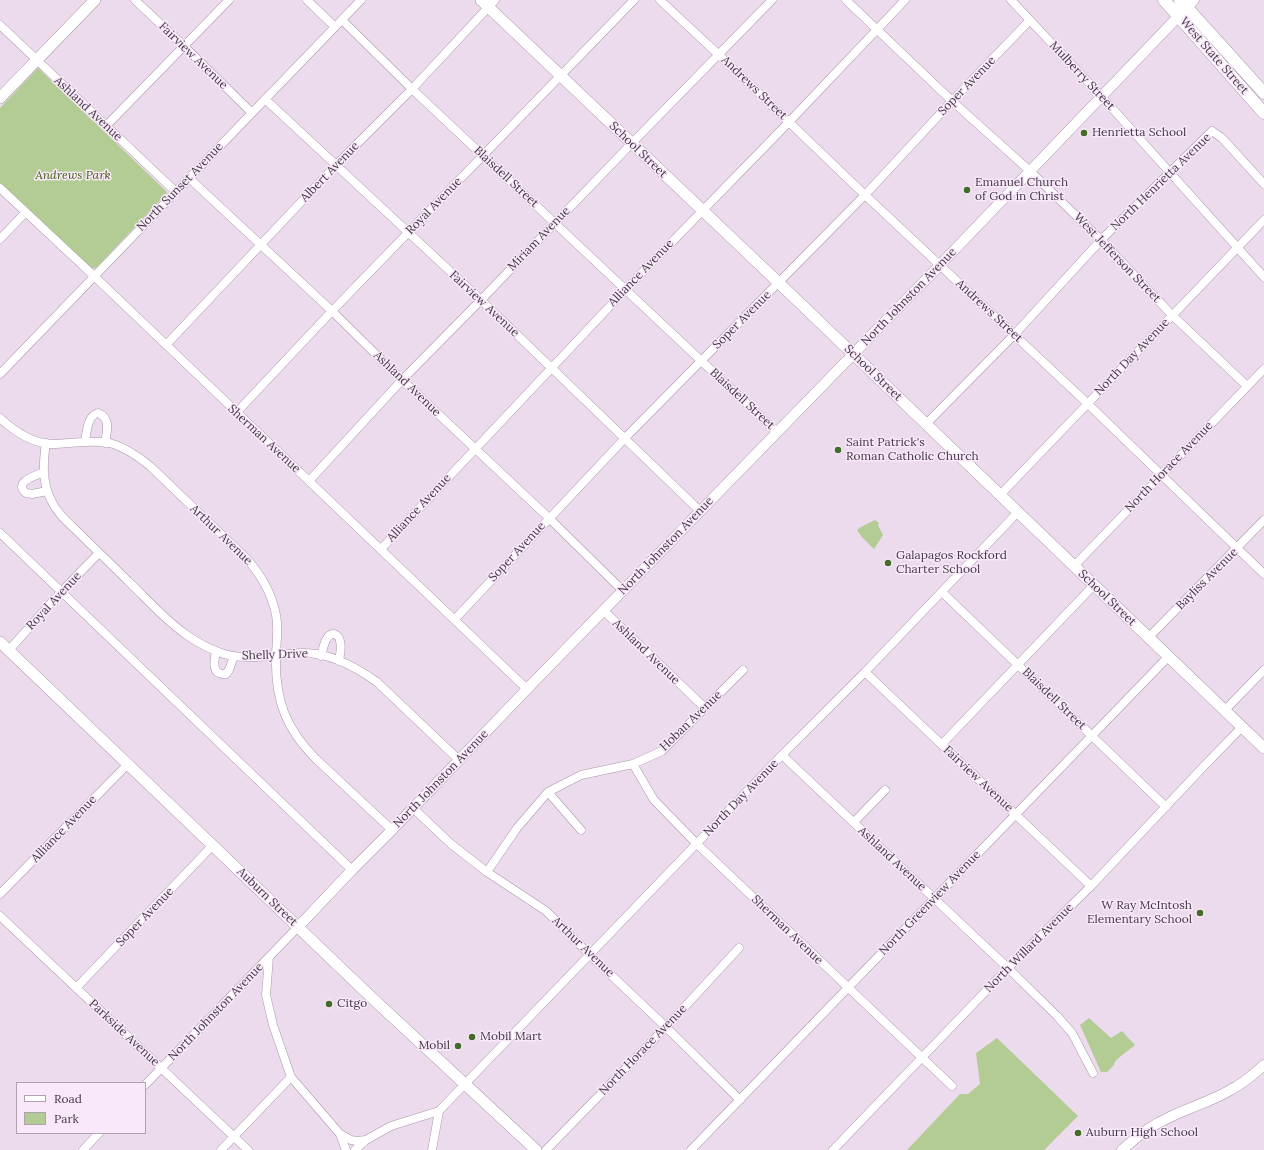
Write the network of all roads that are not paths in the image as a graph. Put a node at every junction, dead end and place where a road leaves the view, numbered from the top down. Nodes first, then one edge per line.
1 (95, 0) edge
2 (134, 0) edge
3 (229, 0) edge
4 (307, 0) edge
5 (361, 0) edge
6 (634, 0) edge
7 (660, 0) edge
8 (772, 0) edge
9 (846, 0) edge
10 (905, 0) edge
11 (1011, 0) edge
12 (1164, 0) edge
13 (488, 2) edge
14 (1185, 6) edge
15 (342, 20) junction
16 (1030, 20) junction
17 (0, 26) edge
18 (335, 27) junction
19 (877, 29) junction
20 (185, 47) junction
21 (718, 54) junction
22 (36, 60) junction
23 (561, 76) junction
24 (412, 89) junction
25 (1264, 93) edge
26 (1102, 97) junction
27 (0, 98) edge
28 (266, 99) junction
29 (952, 100) junction
30 (252, 113) junction
31 (1264, 113) edge
32 (789, 122) junction
33 (106, 126) junction
34 (632, 143) junction
35 (483, 156) junction
36 (336, 165) junction
37 (1030, 171) junction
38 (1169, 172) junction
39 (189, 178) junction
40 (1264, 184) edge
41 (0, 188) edge
42 (176, 192) junction
43 (865, 195) junction
44 (702, 211) junction
45 (25, 213) junction
46 (1264, 220) edge
47 (555, 223) junction
48 (408, 233) junction
49 (0, 239) edge
50 (1101, 240) junction
51 (260, 245) junction
52 (1237, 246) junction
53 (940, 265) junction
54 (94, 276) junction
55 (1264, 277) edge
56 (779, 284) junction
57 (626, 289) junction
58 (481, 300) junction
59 (332, 311) junction
60 (1172, 315) junction
61 (1014, 335) junction
62 (166, 345) junction
63 (852, 354) junction
64 (701, 361) junction
65 (551, 368) junction
66 (1264, 369) edge
67 (0, 374) edge
68 (402, 380) junction
69 (1247, 386) junction
70 (1087, 403) junction
71 (236, 413) junction
72 (0, 418) edge
73 (926, 424) junction
74 (777, 432) junction
75 (625, 438) junction
76 (86, 441) junction
77 (105, 442) junction
78 (46, 444) junction
79 (474, 449) junction
80 (44, 472) junction
81 (1161, 475) junction
82 (309, 481) junction
83 (47, 491) junction
84 (1000, 495) junction
85 (700, 511) junction
86 (1018, 512) junction
87 (549, 518) junction
88 (1264, 520) edge
89 (0, 533) edge
90 (381, 549) junction
91 (1237, 549) junction
92 (99, 553) junction
93 (1074, 566) junction
94 (1264, 574) edge
95 (1094, 585) junction
96 (623, 591) junction
97 (61, 592) junction
98 (942, 592) junction
99 (604, 611) junction
100 (455, 619) junction
101 (1148, 638) junction
102 (0, 642) edge
103 (9, 650) junction
104 (216, 651) junction
105 (234, 656) junction
106 (276, 656) junction
107 (321, 656) junction
108 (1168, 657) junction
109 (339, 661) junction
110 (1018, 665) junction
111 (743, 670) dead end
112 (1264, 670) edge
113 (865, 672) junction
114 (528, 689) junction
115 (705, 708) junction
116 (1225, 710) junction
117 (1242, 727) junction
118 (1092, 736) junction
119 (942, 744) junction
120 (1264, 748) edge
121 (782, 754) junction
122 (460, 760) junction
123 (128, 764) junction
124 (633, 764) junction
125 (884, 790) dead end
126 (548, 792) junction
127 (1166, 807) junction
128 (413, 808) junction
129 (1016, 814) junction
130 (854, 822) junction
131 (392, 830) junction
132 (581, 830) dead end
133 (697, 844) junction
134 (213, 845) junction
135 (352, 870) junction
136 (487, 872) junction
137 (1091, 886) junction
138 (0, 894) edge
139 (934, 899) junction
140 (0, 916) edge
141 (298, 927) junction
142 (739, 948) dead end
143 (590, 955) junction
144 (269, 957) junction
145 (1008, 968) junction
146 (76, 988) junction
147 (848, 988) junction
148 (666, 1027) junction
149 (922, 1057) junction
150 (1264, 1065) edge
151 (161, 1069) junction
152 (1093, 1073) dead end
153 (291, 1077) junction
154 (146, 1084) edge
155 (464, 1084) junction
156 (952, 1086) dead end
157 (740, 1100) junction
158 (439, 1111) junction
159 (98, 1134) edge
160 (340, 1134) junction
161 (234, 1137) junction
162 (366, 1140) junction
163 (83, 1150) edge
164 (221, 1150) edge
165 (248, 1150) edge
166 (346, 1150) edge
167 (355, 1150) edge
168 (432, 1150) edge
169 (536, 1150) edge
170 (546, 1150) edge
171 (691, 1150) edge
172 (833, 1150) edge
173 (1122, 1150) edge

1 - 22 main road
2 - 20 street, Fairview Avenue
3 - 20 street
4 - 18 street
5 - 15 street, North Sunset Avenue
6 - 23 street, Royal Avenue
7 - 21 street, Andrews Street
8 - 21 street, Miriam Avenue
9 - 19 street, West Jefferson Street
10 - 19 street, Alliance Avenue
11 - 16 street, Mulberry Street
12 - 14 main road, West State Street
13 - 23 main road, School Street
13 - 24 street, Albert Avenue
14 - 25 main road, West State Street
14 - 26 street, North Johnston Avenue
14 - 31 main road, West State Street
15 - 18 street, North Sunset Avenue
15 - 24 street, Blaisdell Street
16 - 26 street, Mulberry Street
16 - 29 street, Soper Avenue
17 - 22 street, Ashland Avenue
18 - 28 street, North Sunset Avenue
19 - 29 street, West Jefferson Street
19 - 32 street, Alliance Avenue
20 - 30 street, Fairview Avenue
20 - 33 street
21 - 32 street, Andrews Street
21 - 34 street, Miriam Avenue
22 - 27 main road
22 - 33 street, Ashland Avenue
23 - 34 main road, School Street
23 - 35 street, Royal Avenue
24 - 35 street, Blaisdell Street
24 - 36 street, Albert Avenue
26 - 37 street, North Johnston Avenue
26 - 38 street, Mulberry Street
28 - 30 street, North Sunset Avenue
28 - 36 street, Fairview Avenue
29 - 37 street, West Jefferson Street
29 - 43 street, Soper Avenue
30 - 39 street, North Sunset Avenue
32 - 43 street, Andrews Street
32 - 44 street, Alliance Avenue
33 - 42 street, Ashland Avenue
34 - 44 main road, School Street
34 - 47 street, Miriam Avenue
35 - 47 street, Blaisdell Street
35 - 48 street, Royal Avenue
36 - 48 street, Fairview Avenue
36 - 51 street, Albert Avenue
37 - 50 street, West Jefferson Street
37 - 53 street, North Johnston Avenue
38 - 40 street, North Henrietta Avenue
38 - 50 street, North Henrietta Avenue
38 - 52 street, Mulberry Street
39 - 42 street, North Sunset Avenue
39 - 51 street, Ashland Avenue
41 - 45 street, Sherman Avenue
42 - 54 street, North Sunset Avenue
43 - 53 street, Andrews Street
43 - 56 street, Soper Avenue
44 - 56 main road, School Street
44 - 57 street, Alliance Avenue
45 - 49 street
45 - 54 street, Sherman Avenue
46 - 52 street, North Day Avenue
47 - 57 street, Blaisdell Street
47 - 58 street, Miriam Avenue
48 - 58 street, Fairview Avenue
48 - 59 street, Royal Avenue
50 - 60 street, West Jefferson Street
50 - 61 street, North Henrietta Avenue
51 - 59 street, Ashland Avenue
51 - 62 street, Albert Avenue
52 - 55 street, Mulberry Street
52 - 60 street, North Day Avenue
53 - 61 street, Andrews Street
53 - 63 street, North Johnston Avenue
54 - 62 street, Sherman Avenue
54 - 67 street, North Sunset Avenue
56 - 63 main road, School Street
56 - 64 street, Soper Avenue
57 - 64 street, Blaisdell Street
57 - 65 street, Alliance Avenue
58 - 65 street, Fairview Avenue
58 - 68 street, Miriam Avenue
59 - 68 street, Ashland Avenue
59 - 71 street, Royal Avenue
60 - 69 street, West Jefferson Street
60 - 70 street, North Day Avenue
61 - 70 street, Andrews Street
61 - 73 street, North Henrietta Avenue
62 - 71 street, Sherman Avenue
63 - 73 main road, School Street
63 - 74 street, North Johnston Avenue
64 - 74 street, Blaisdell Street
64 - 75 street, Soper Avenue
65 - 75 street, Fairview Avenue
65 - 79 street, Alliance Avenue
66 - 69 street, North Horace Avenue
68 - 79 street, Ashland Avenue
68 - 82 street, Miriam Avenue
69 - 81 street, North Horace Avenue
70 - 81 street, Andrews Street
70 - 84 street, North Day Avenue
71 - 82 street, Sherman Avenue
72 - 78 street, Arthur Avenue
73 - 84 main road, School Street
74 - 85 street, North Johnston Avenue
75 - 85 street, Fairview Avenue
75 - 87 street, Soper Avenue
76 - 77 street, Arthur Avenue
76 - 77 street
76 - 78 street, Arthur Avenue
77 - 106 street, Arthur Avenue
78 - 80 street, Shelly Drive
79 - 87 street, Ashland Avenue
79 - 90 street, Alliance Avenue
80 - 83 street, Shelly Drive
80 - 83 street
81 - 91 street, Andrews Street
81 - 93 street, North Horace Avenue
82 - 90 street, Sherman Avenue
83 - 92 street, Shelly Drive
84 - 86 main road, School Street
85 - 96 street, North Johnston Avenue
86 - 93 main road, School Street
86 - 98 street, North Day Avenue
87 - 96 street, Ashland Avenue
87 - 100 street, Soper Avenue
88 - 91 street, Bayliss Avenue
89 - 97 street
90 - 100 street, Sherman Avenue
91 - 94 street, Andrews Street
91 - 101 street, Bayliss Avenue
92 - 97 street, Royal Avenue
92 - 104 street, Shelly Drive
93 - 95 main road, School Street
95 - 101 main road, School Street
95 - 110 street
96 - 99 street, North Johnston Avenue
97 - 103 street, Royal Avenue
97 - 135 street
98 - 110 street, Blaisdell Street
98 - 113 street, North Day Avenue
99 - 114 street, North Johnston Avenue
99 - 115 street, Ashland Avenue
100 - 114 street, Sherman Avenue
101 - 108 main road, School Street
102 - 103 main road, Auburn Street
103 - 123 main road, Auburn Street
104 - 105 street, Shelly Drive
104 - 105 street
105 - 106 street, Shelly Drive
106 - 107 street, Shelly Drive
106 - 131 street, Arthur Avenue
107 - 109 street, Shelly Drive
107 - 109 street
108 - 116 main road, School Street
108 - 118 street, North Greenview Avenue
109 - 122 street, Shelly Drive
110 - 118 street, Blaisdell Street
110 - 119 street
111 - 115 street, Hoban Avenue
112 - 116 street
113 - 119 street, Fairview Avenue
113 - 121 street, North Day Avenue
114 - 122 street, North Johnston Avenue
115 - 124 street, Hoban Avenue
116 - 117 main road, School Street
117 - 120 main road, School Street
117 - 127 street, North Willard Avenue
118 - 127 street, Blaisdell Street
118 - 129 street, North Greenview Avenue
119 - 129 street, Fairview Avenue
121 - 130 street, Ashland Avenue
121 - 133 street, North Day Avenue
122 - 128 street, North Johnston Avenue
123 - 134 main road, Auburn Street
123 - 138 street, Alliance Avenue
124 - 126 street, Hoban Avenue
124 - 133 street, Sherman Avenue
125 - 130 street
126 - 132 street
126 - 136 street, Hoban Avenue
127 - 137 street, North Willard Avenue
128 - 131 street, North Johnston Avenue
128 - 136 street, Arthur Avenue
129 - 137 street, Fairview Avenue
129 - 139 street, North Greenview Avenue
130 - 139 street, Ashland Avenue
131 - 135 street, North Johnston Avenue
133 - 143 street, North Day Avenue
133 - 147 street, Sherman Avenue
134 - 141 main road, Auburn Street
134 - 146 street, Soper Avenue
135 - 141 street, North Johnston Avenue
136 - 143 street, Arthur Avenue
137 - 145 street, North Willard Avenue
139 - 145 street, Ashland Avenue
139 - 147 street, North Greenview Avenue
140 - 146 street, Parkside Avenue
141 - 144 street, North Johnston Avenue
141 - 155 main road, Auburn Street
142 - 148 street, North Horace Avenue
143 - 148 street, Arthur Avenue
143 - 155 street, North Day Avenue
144 - 151 street, North Johnston Avenue
144 - 153 street
145 - 149 street, North Willard Avenue
145 - 152 street, Ashland Avenue
146 - 151 street, Parkside Avenue
147 - 149 street, Sherman Avenue
147 - 157 street, North Greenview Avenue
148 - 157 street, Arthur Avenue
148 - 170 street, North Horace Avenue
149 - 156 street, Sherman Avenue
149 - 172 street, North Willard Avenue
150 - 173 street
151 - 154 street, North Johnston Avenue
151 - 161 street, Parkside Avenue
153 - 160 street
153 - 161 street
155 - 158 street, North Day Avenue
155 - 169 main road, Auburn Street
157 - 171 street, North Greenview Avenue
158 - 162 street
158 - 168 street
159 - 163 street
160 - 162 street
160 - 166 street
161 - 164 street
161 - 165 street, Parkside Avenue
162 - 167 street

